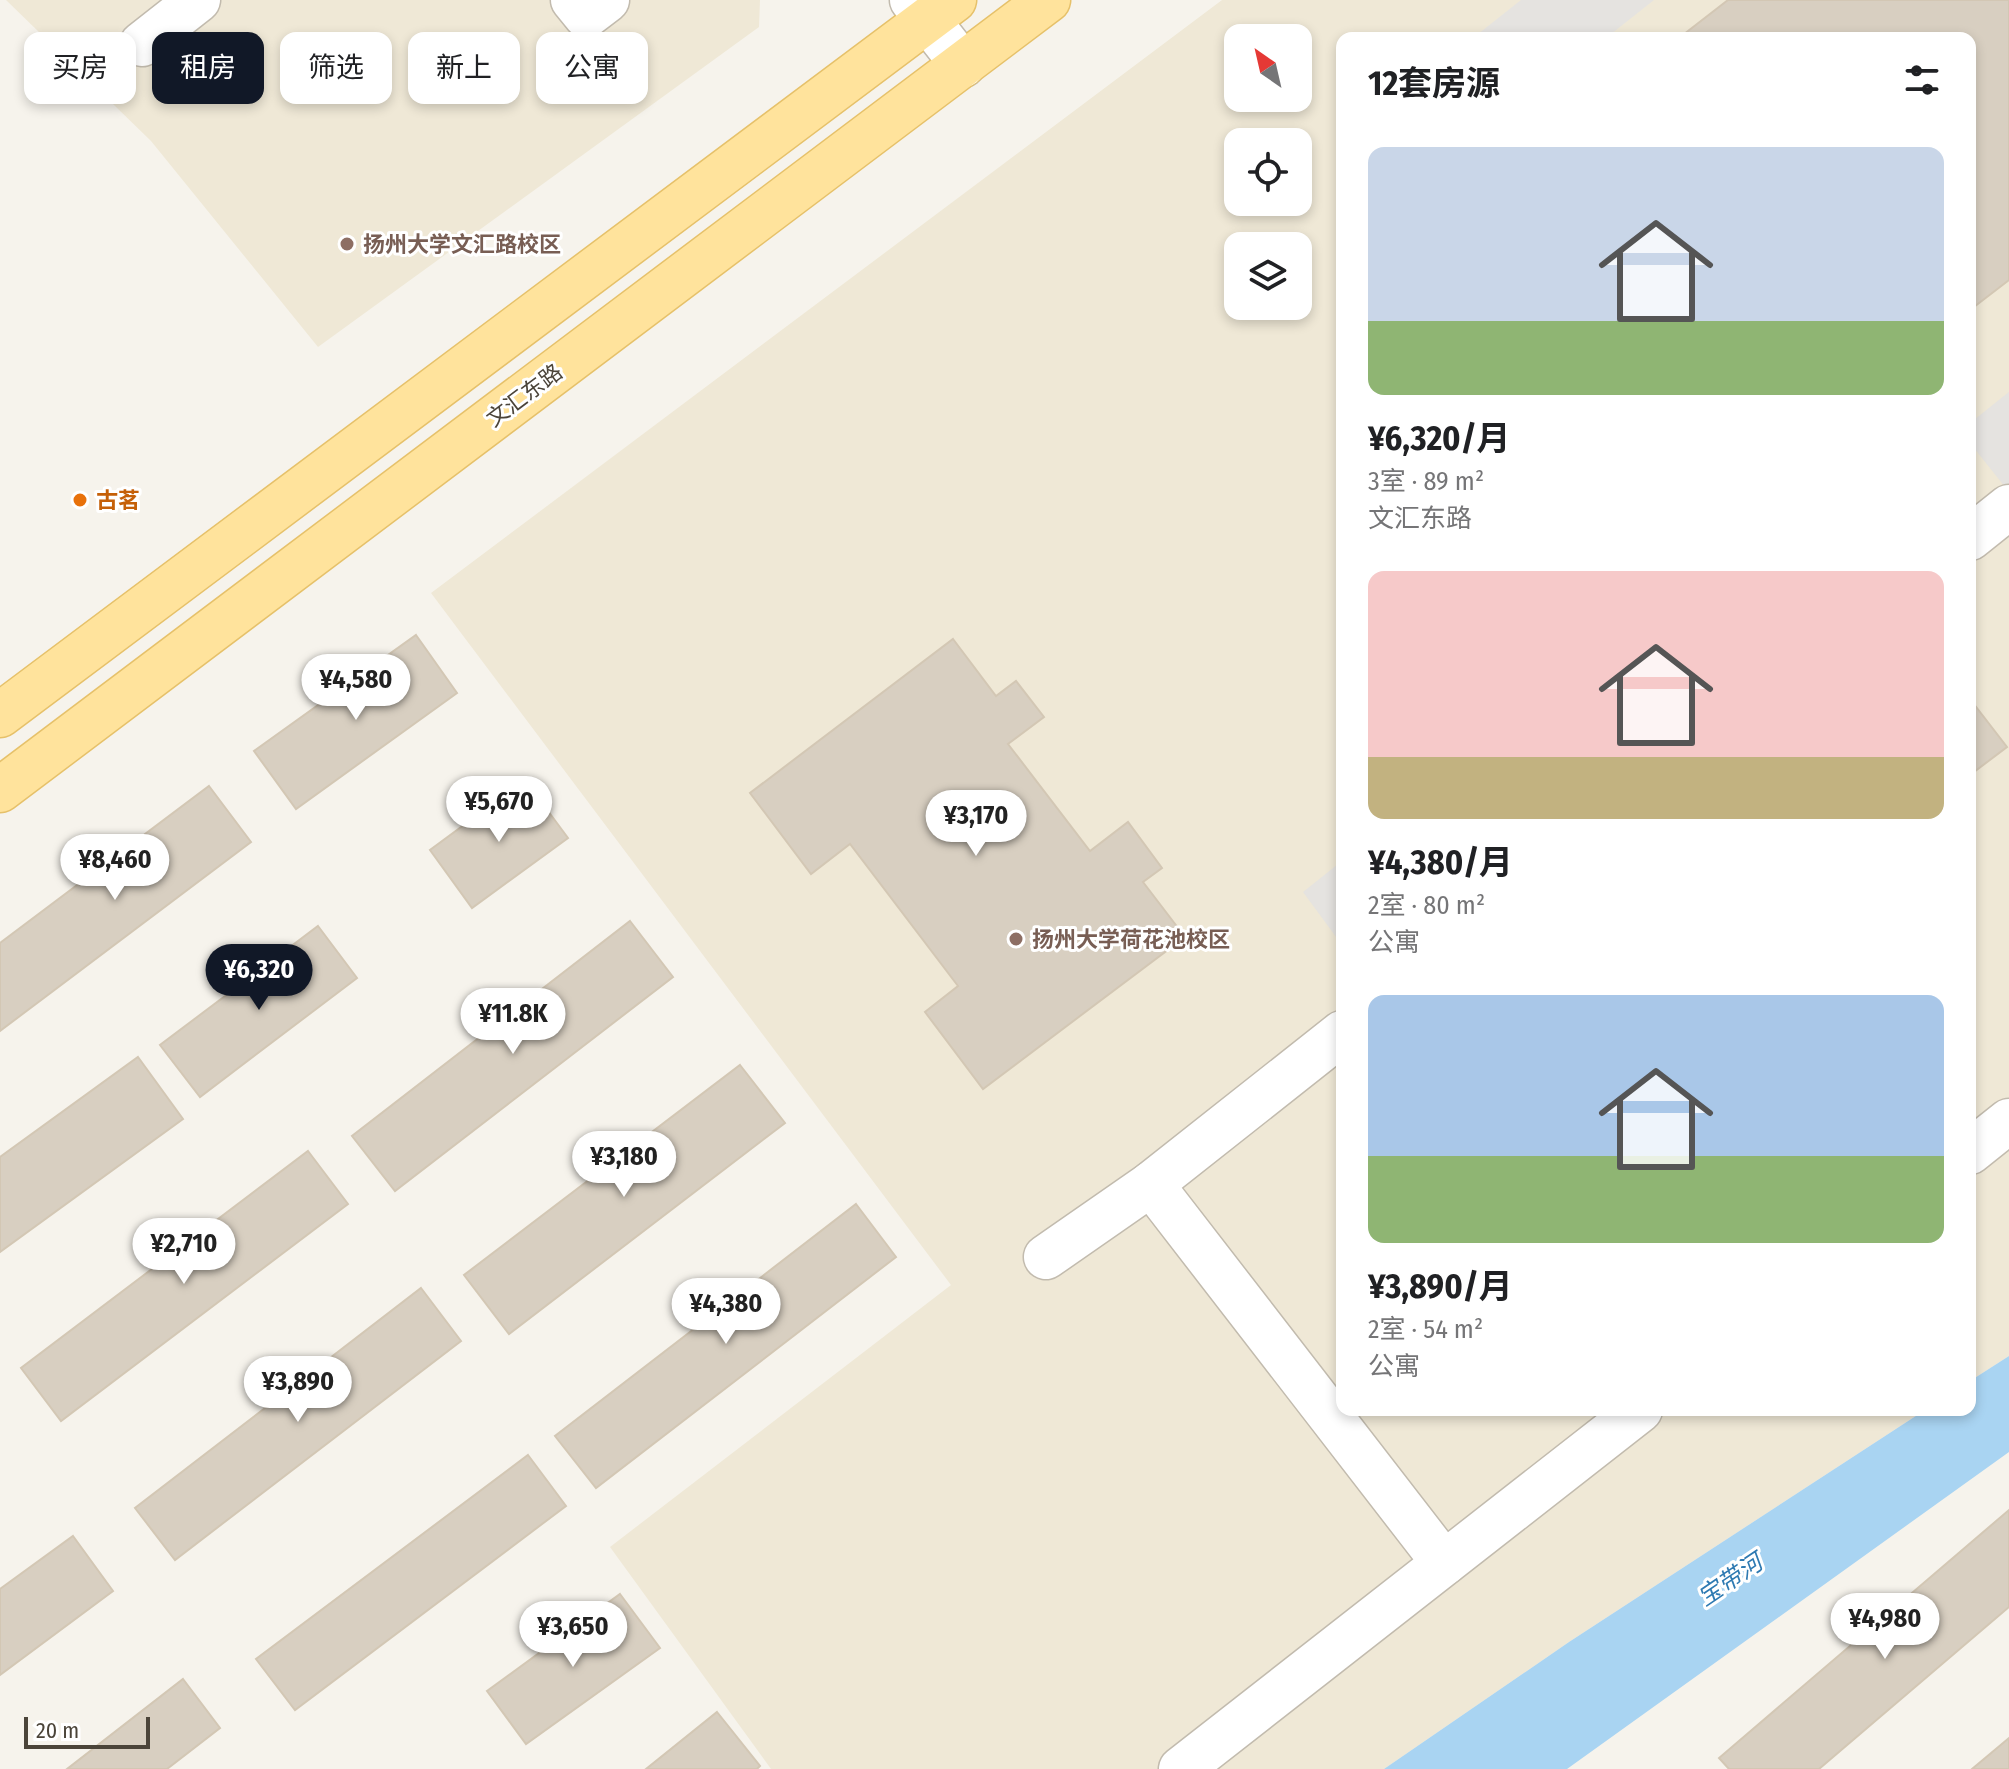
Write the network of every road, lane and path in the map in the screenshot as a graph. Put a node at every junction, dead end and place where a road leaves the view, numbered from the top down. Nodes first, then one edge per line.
1 (198, 0) edge
2 (573, 0) edge
3 (607, 0) edge
4 (1048, 0) edge
5 (931, 7) edge
6 (142, 44) dead end
7 (963, 65) junction
8 (2009, 507) edge
9 (1976, 533) edge
10 (0, 715) edge
11 (0, 790) edge
12 (1336, 1038) edge
13 (2009, 1121) edge
14 (1976, 1147) edge
15 (1151, 1184) junction
16 (1046, 1257) dead end
17 (1632, 1416) edge
18 (1444, 1563) junction
19 (1181, 1769) edge

1 - 6 lane
2 - 3 lane
4 - 7 main road, 文汇东路
5 - 7 lane
5 - 10 main road
7 - 11 main road, 文汇东路
8 - 9 lane
12 - 15 lane
13 - 14 lane
15 - 16 lane
15 - 18 lane
17 - 18 lane
18 - 19 lane

